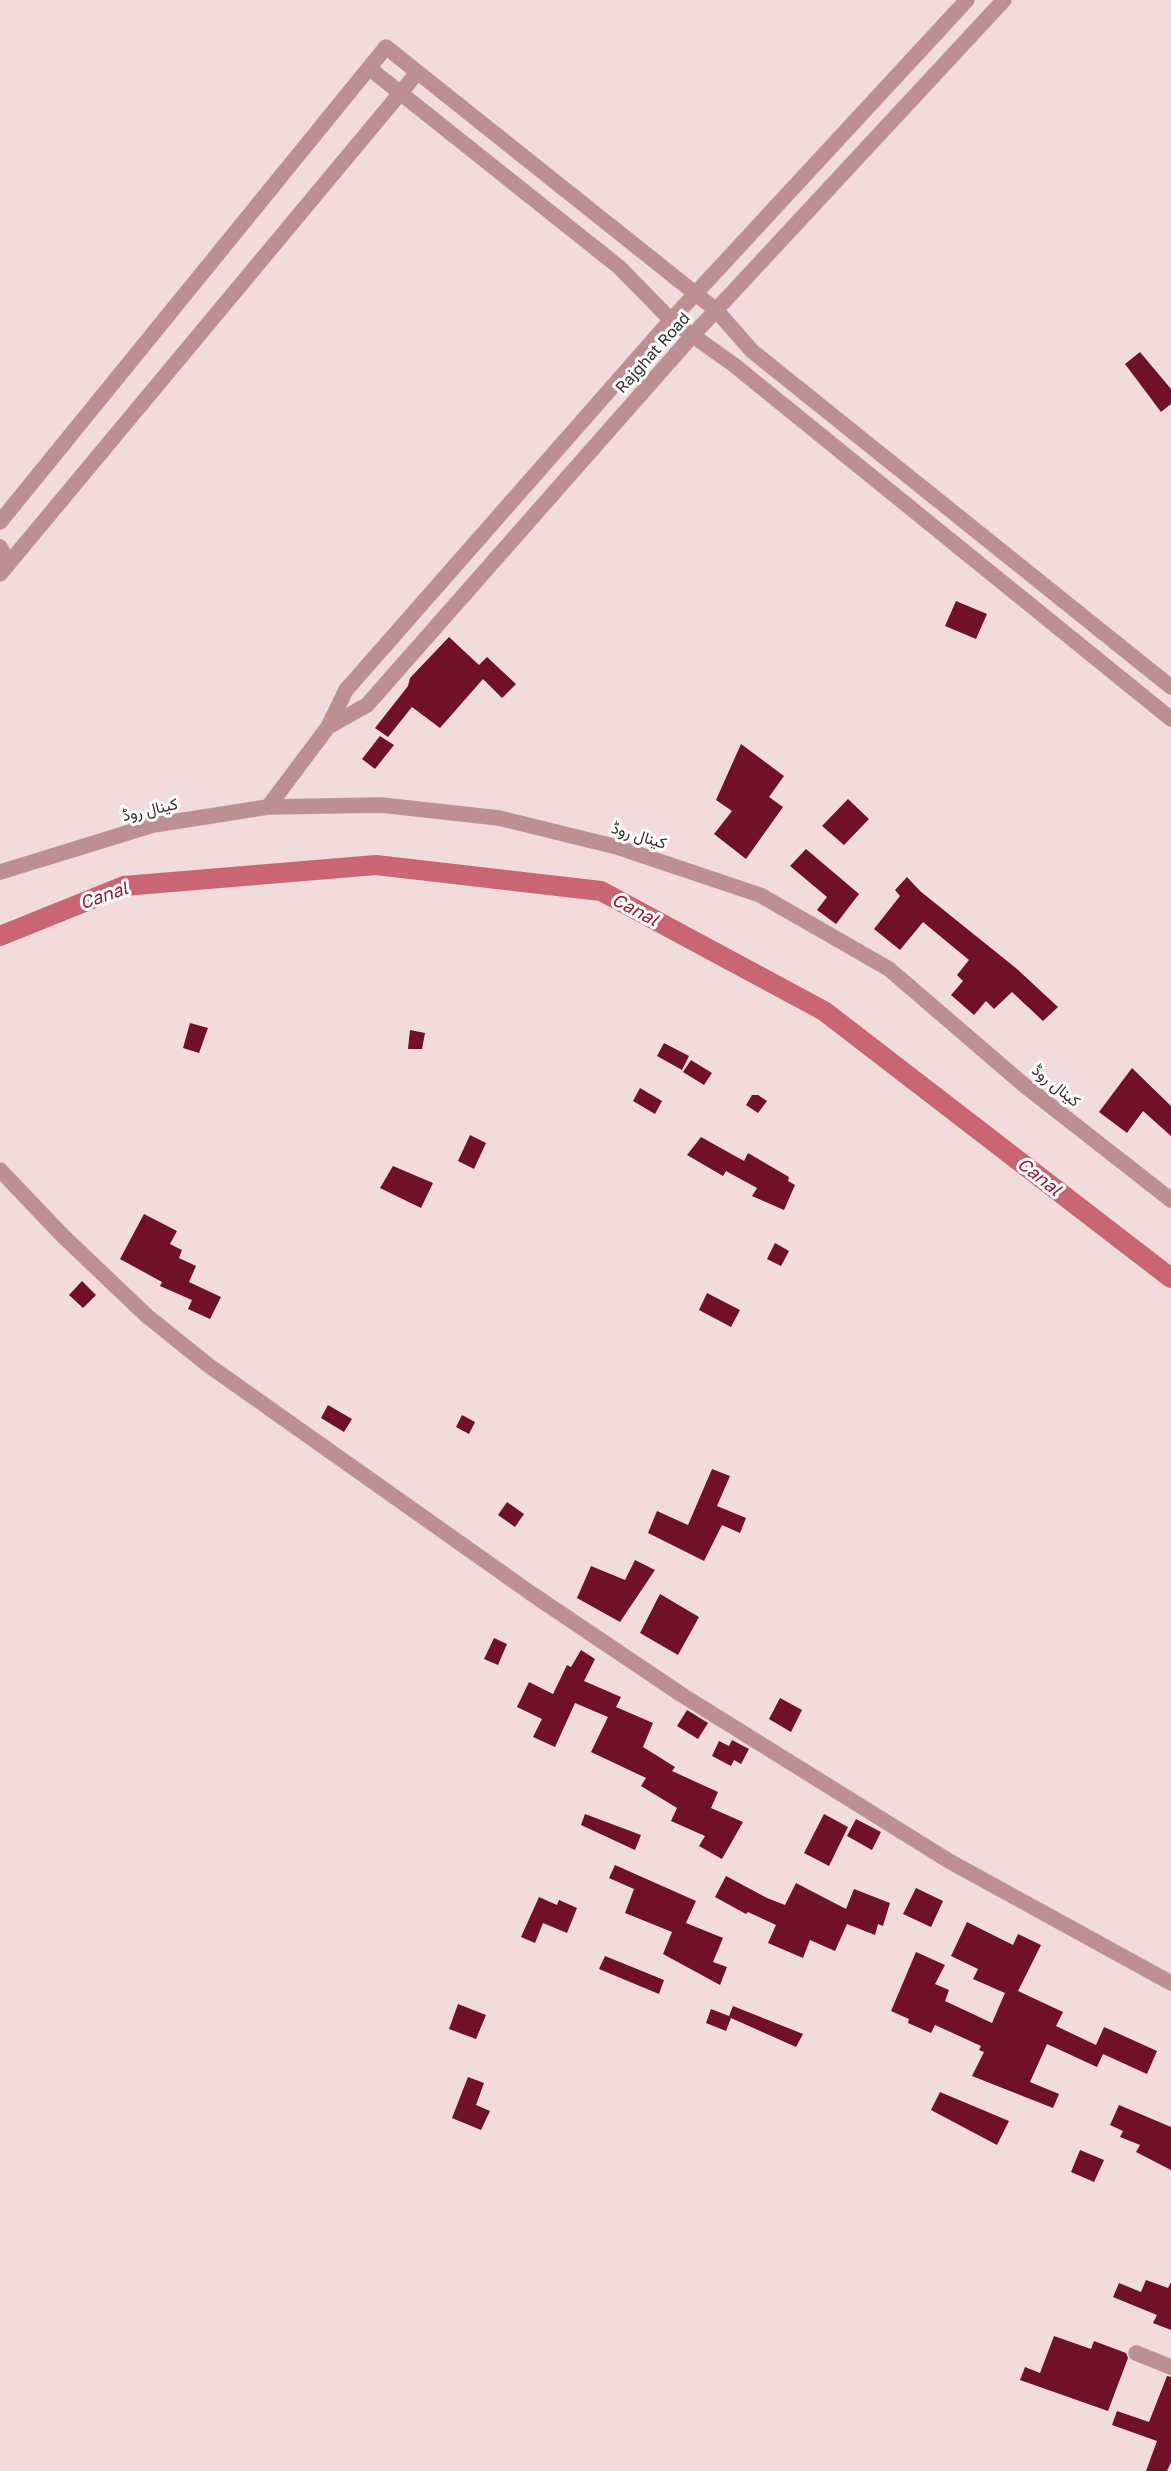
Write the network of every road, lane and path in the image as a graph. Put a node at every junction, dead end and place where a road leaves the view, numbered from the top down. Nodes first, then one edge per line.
1 (968, 0) edge
2 (1004, 0) edge
3 (369, 68) junction
4 (417, 73) junction
5 (400, 93) junction
6 (530, 162) junction
7 (515, 184) junction
8 (696, 294) junction
9 (716, 310) junction
10 (671, 320) junction
11 (692, 336) junction
12 (799, 388) junction
13 (784, 407) junction
14 (0, 522) edge
15 (0, 547) edge
16 (1, 572) edge
17 (1171, 687) edge
18 (1171, 719) edge
19 (328, 727) junction
20 (267, 807) junction
21 (0, 872) edge
22 (0, 1170) edge
23 (1171, 1200) edge
24 (1171, 1983) edge
25 (1136, 2353) dead end
26 (1171, 2367) edge

1 - 8 street, Rajghat Road
2 - 9 street, Rajghat Road
3 - 4 street
3 - 5 street
3 - 14 street
4 - 5 street
4 - 6 street
5 - 7 street
5 - 16 street
6 - 7 street
6 - 8 street
7 - 10 street
8 - 9 street
8 - 10 street, Rajghat Road
9 - 11 street, Rajghat Road
9 - 12 street
10 - 11 street
10 - 19 street, Rajghat Road
11 - 13 street
11 - 19 street, Rajghat Road
12 - 13 street
12 - 17 street
13 - 18 street
15 - 16 street
19 - 20 street, Rajghat Road
20 - 21 street, کینال روڈ
20 - 23 street, کینال روڈ
22 - 24 street
25 - 26 street

